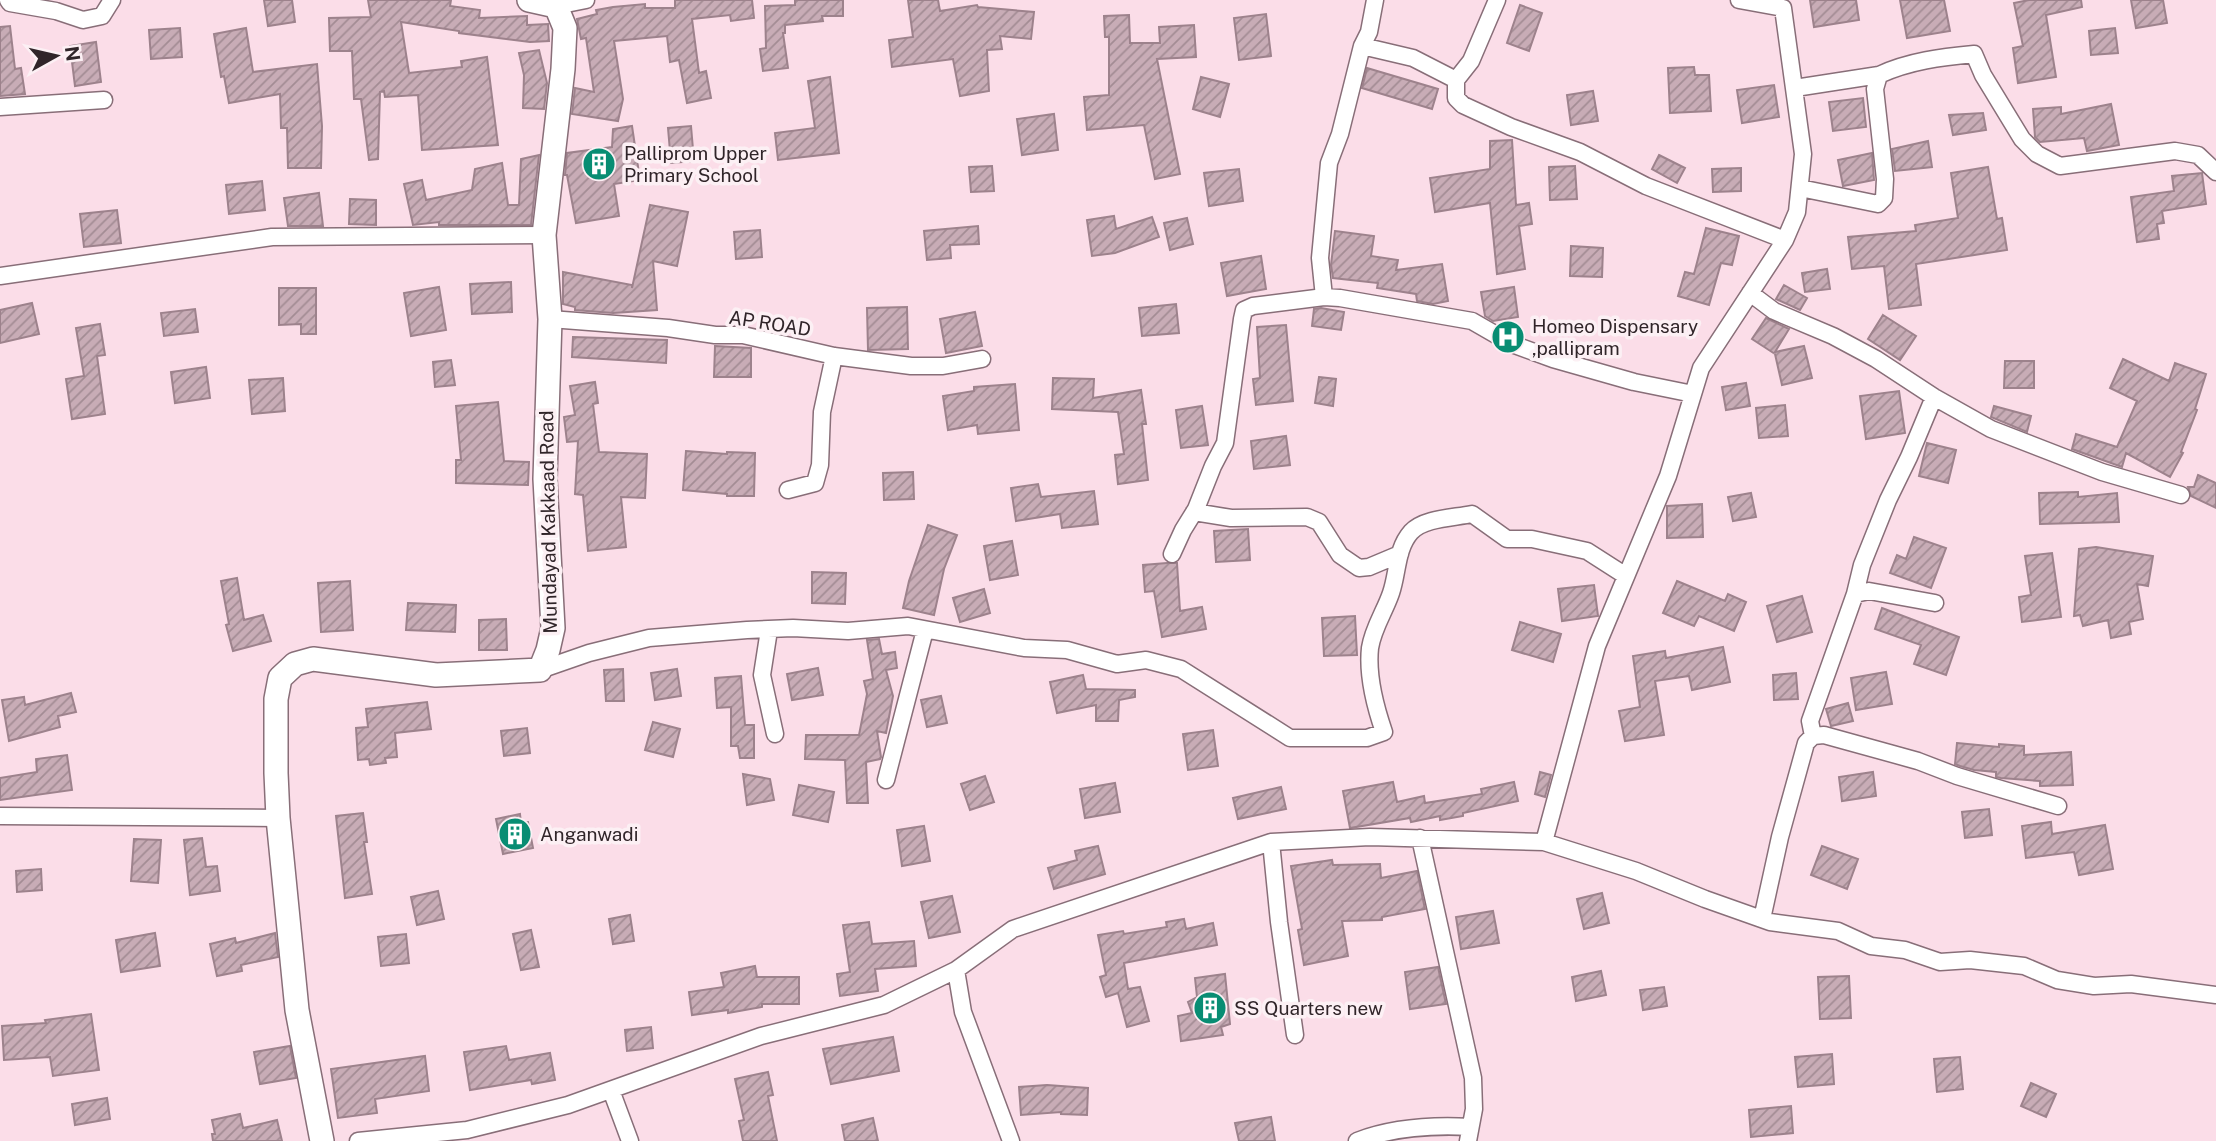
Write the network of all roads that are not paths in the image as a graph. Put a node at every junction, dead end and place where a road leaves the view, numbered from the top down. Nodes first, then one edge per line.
1 (8, 0) edge
2 (112, 0) edge
3 (529, 0) edge
4 (586, 0) edge
5 (1375, 0) edge
6 (1497, 0) edge
7 (1739, 0) edge
8 (1783, 4) edge
9 (556, 6) junction
10 (1362, 46) junction
11 (1879, 75) junction
12 (1456, 80) junction
13 (1795, 88) junction
14 (104, 100) dead end
15 (0, 107) edge
16 (2216, 172) edge
17 (1800, 188) junction
18 (544, 235) junction
19 (1786, 240) junction
20 (0, 276) edge
21 (1750, 293) junction
22 (1324, 297) junction
23 (550, 319) junction
24 (834, 356) junction
25 (982, 359) dead end
26 (1693, 394) junction
27 (1934, 397) junction
28 (788, 490) dead end
29 (2181, 495) dead end
30 (1194, 512) junction
31 (1172, 554) dead end
32 (1400, 554) junction
33 (1626, 576) junction
34 (1856, 594) junction
35 (1935, 603) dead end
36 (769, 630) junction
37 (925, 630) junction
38 (540, 670) junction
39 (775, 734) dead end
40 (1813, 736) junction
41 (886, 780) dead end
42 (2058, 806) dead end
43 (0, 817) edge
44 (278, 818) junction
45 (1420, 838) junction
46 (1271, 842) junction
47 (1544, 842) junction
48 (1762, 919) junction
49 (956, 971) junction
50 (2216, 995) edge
51 (1295, 1035) dead end
52 (611, 1090) junction
53 (1469, 1134) edge
54 (322, 1141) edge
55 (358, 1141) edge
56 (630, 1141) edge
57 (1011, 1141) edge
58 (1356, 1141) edge

1 - 2 street
3 - 9 main road
4 - 9 street
5 - 10 street
6 - 12 street
7 - 8 street
8 - 13 street
9 - 18 main road, Mundayad Kakkaad Road
10 - 12 street
10 - 22 street
11 - 13 street
11 - 16 street
11 - 17 street
12 - 19 street
13 - 17 street
14 - 15 street
17 - 19 street
18 - 20 street
18 - 23 main road, Mundayad Kakkaad Road
19 - 21 street
21 - 26 street
21 - 27 street
22 - 26 street
22 - 30 street
23 - 24 street, AP ROAD
23 - 38 main road, Mundayad Kakkaad Road
24 - 25 street, AP ROAD
24 - 28 street
26 - 33 street
27 - 29 street
27 - 34 street
30 - 31 street
30 - 32 street
32 - 33 street
32 - 37 street
33 - 47 street
34 - 35 street
34 - 40 street
36 - 37 street
36 - 38 street
36 - 39 street
37 - 41 street
38 - 44 main road
40 - 42 street
40 - 48 street
43 - 44 street
44 - 54 main road
45 - 46 street
45 - 47 street
45 - 53 street
46 - 49 street
46 - 51 street
47 - 48 street
48 - 50 street
49 - 52 street
49 - 57 street
52 - 55 street
52 - 56 street
53 - 58 street

